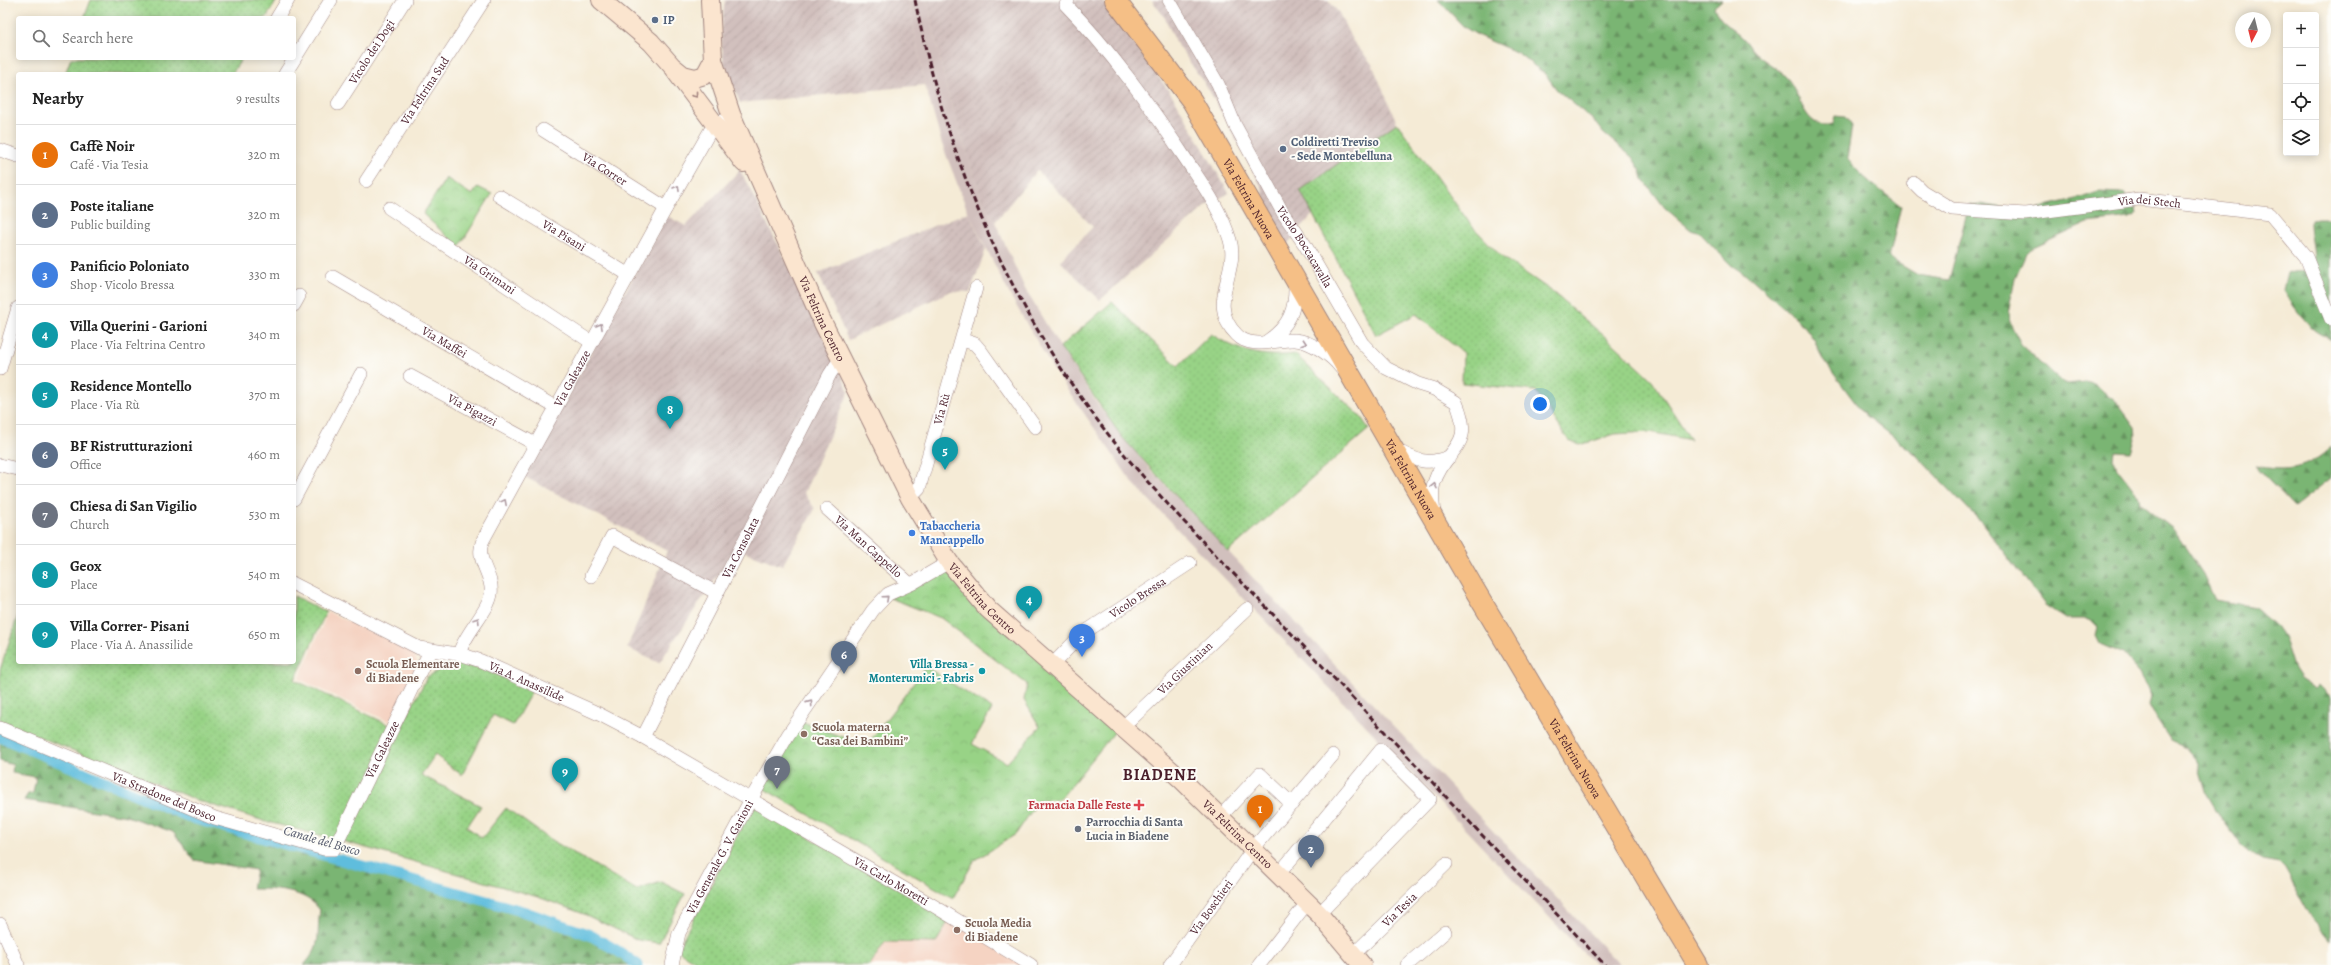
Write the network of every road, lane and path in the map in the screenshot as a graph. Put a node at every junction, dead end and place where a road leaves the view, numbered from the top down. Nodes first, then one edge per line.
1 (288, 0) edge
2 (330, 0) edge
3 (405, 0) edge
4 (484, 0) edge
5 (710, 0) edge
6 (1068, 0) edge
7 (1115, 0) edge
8 (1133, 0) edge
9 (1169, 0) edge
10 (608, 3) edge
11 (278, 16) edge
12 (296, 56) edge
13 (294, 60) edge
14 (713, 60) junction
15 (672, 66) junction
16 (286, 72) edge
17 (1192, 101) junction
18 (338, 104) dead end
19 (724, 119) junction
20 (543, 130) dead end
21 (0, 150) edge
22 (16, 155) edge
23 (366, 181) dead end
24 (1914, 183) dead end
25 (498, 196) dead end
26 (389, 208) dead end
27 (666, 208) junction
28 (628, 275) junction
29 (333, 277) dead end
30 (1295, 280) junction
31 (976, 288) dead end
32 (16, 315) edge
33 (2331, 319) edge
34 (963, 340) junction
35 (591, 342) junction
36 (1266, 342) junction
37 (842, 362) junction
38 (0, 369) edge
39 (361, 374) dead end
40 (410, 376) dead end
41 (1364, 398) junction
42 (555, 407) junction
43 (1035, 427) dead end
44 (535, 444) junction
45 (1392, 447) junction
46 (1451, 456) junction
47 (0, 464) edge
48 (16, 468) edge
49 (296, 494) edge
50 (910, 498) junction
51 (827, 509) dead end
52 (1435, 521) junction
53 (949, 562) junction
54 (1190, 563) dead end
55 (591, 576) dead end
56 (910, 584) junction
57 (296, 585) edge
58 (717, 593) junction
59 (1247, 609) dead end
60 (430, 651) junction
61 (458, 654) junction
62 (1051, 666) junction
63 (0, 728) edge
64 (1122, 728) junction
65 (643, 737) junction
66 (1333, 755) dead end
67 (750, 801) junction
68 (1292, 804) junction
69 (1220, 816) junction
70 (334, 849) joint
71 (1253, 849) junction
72 (1446, 864) dead end
73 (1278, 874) junction
74 (1313, 909) junction
75 (0, 924) edge
76 (1444, 932) dead end
77 (1357, 960) edge
78 (672, 964) edge
79 (18, 965) edge
80 (1031, 965) edge
81 (1170, 965) edge
82 (1259, 965) edge
83 (1406, 965) edge
84 (1698, 965) edge

1 - 11 street
2 - 12 street
3 - 18 street, Vicolo dei Dogi
4 - 23 street, Via Feltrina Sud
5 - 14 main road
6 - 36 street
7 - 17 main road, Via Feltrina Nuova
8 - 17 main road
9 - 46 street, Vicolo Boccacavalla
10 - 15 main road
13 - 16 street
14 - 15 main road
14 - 19 main road
15 -> 19 main road
17 - 30 main road, Via Feltrina Nuova
27 -> 19 street, Via Galeazze
19 - 37 main road, Via Feltrina Centro
20 - 27 street, Via Correr
21 - 22 street
24 - 33 street, Via dei Stech
25 - 28 street, Via Pisani
26 - 35 street, Via Grimani
27 - 28 street, Via Galeazze
35 -> 28 street, Via Galeazze
29 - 42 street, Via Maffei
30 - 36 street
30 - 41 main road, Via Feltrina Nuova
31 - 34 street, Via Rù
32 - 38 street
34 - 43 street
34 - 50 street, Via Rù
35 - 42 street, Via Galeazze
36 -> 41 street
37 - 50 main road, Via Feltrina Centro
37 - 58 street, Via Consolata
39 - 49 street
40 - 44 street, Via Pigazzi
41 - 45 main road, Via Feltrina Nuova
42 - 44 street, Via Galeazze
61 -> 44 street, Via Galeazze
45 - 46 street
45 - 52 main road, Via Feltrina Nuova
52 -> 46 street, Vicolo Boccacavalla
47 - 48 street
50 - 53 main road, Via Feltrina Centro
51 - 56 street, Via Man Cappello
52 - 84 main road, Via Feltrina Nuova
53 - 56 street, Via Generale G. V. Garioni
53 - 62 main road, Via Feltrina Centro
54 - 62 street, Vicolo Bressa
55 - 58 street
67 -> 56 street, Via Generale G. V. Garioni
57 - 60 street, Via A. Anassilide
58 - 65 street, Via Consolata
59 - 64 street, Via Giustinian
60 - 61 street, Via A. Anassilide
60 - 70 street, Via Galeazze
61 - 65 street, Via A. Anassilide
62 - 64 main road, Via Feltrina Centro
63 - 70 street, Via Stradone del Bosco
64 - 69 main road, Via Feltrina Centro
65 - 67 street, Via A. Anassilide
66 - 68 street
67 - 78 street, Via Generale G. V. Garioni
67 - 80 street, Via Carlo Moretti
68 - 69 street
68 - 71 street
69 - 71 main road, Via Feltrina Centro
71 - 73 main road, Via Feltrina Centro
71 - 81 street, Via Boschieri
72 - 77 street, Via Tesia
73 - 74 main road, Via Feltrina Centro
73 - 74 street, Via Feltrina Centro
74 - 77 main road, Via Feltrina Centro
74 - 82 street
75 - 79 street
76 - 83 street

